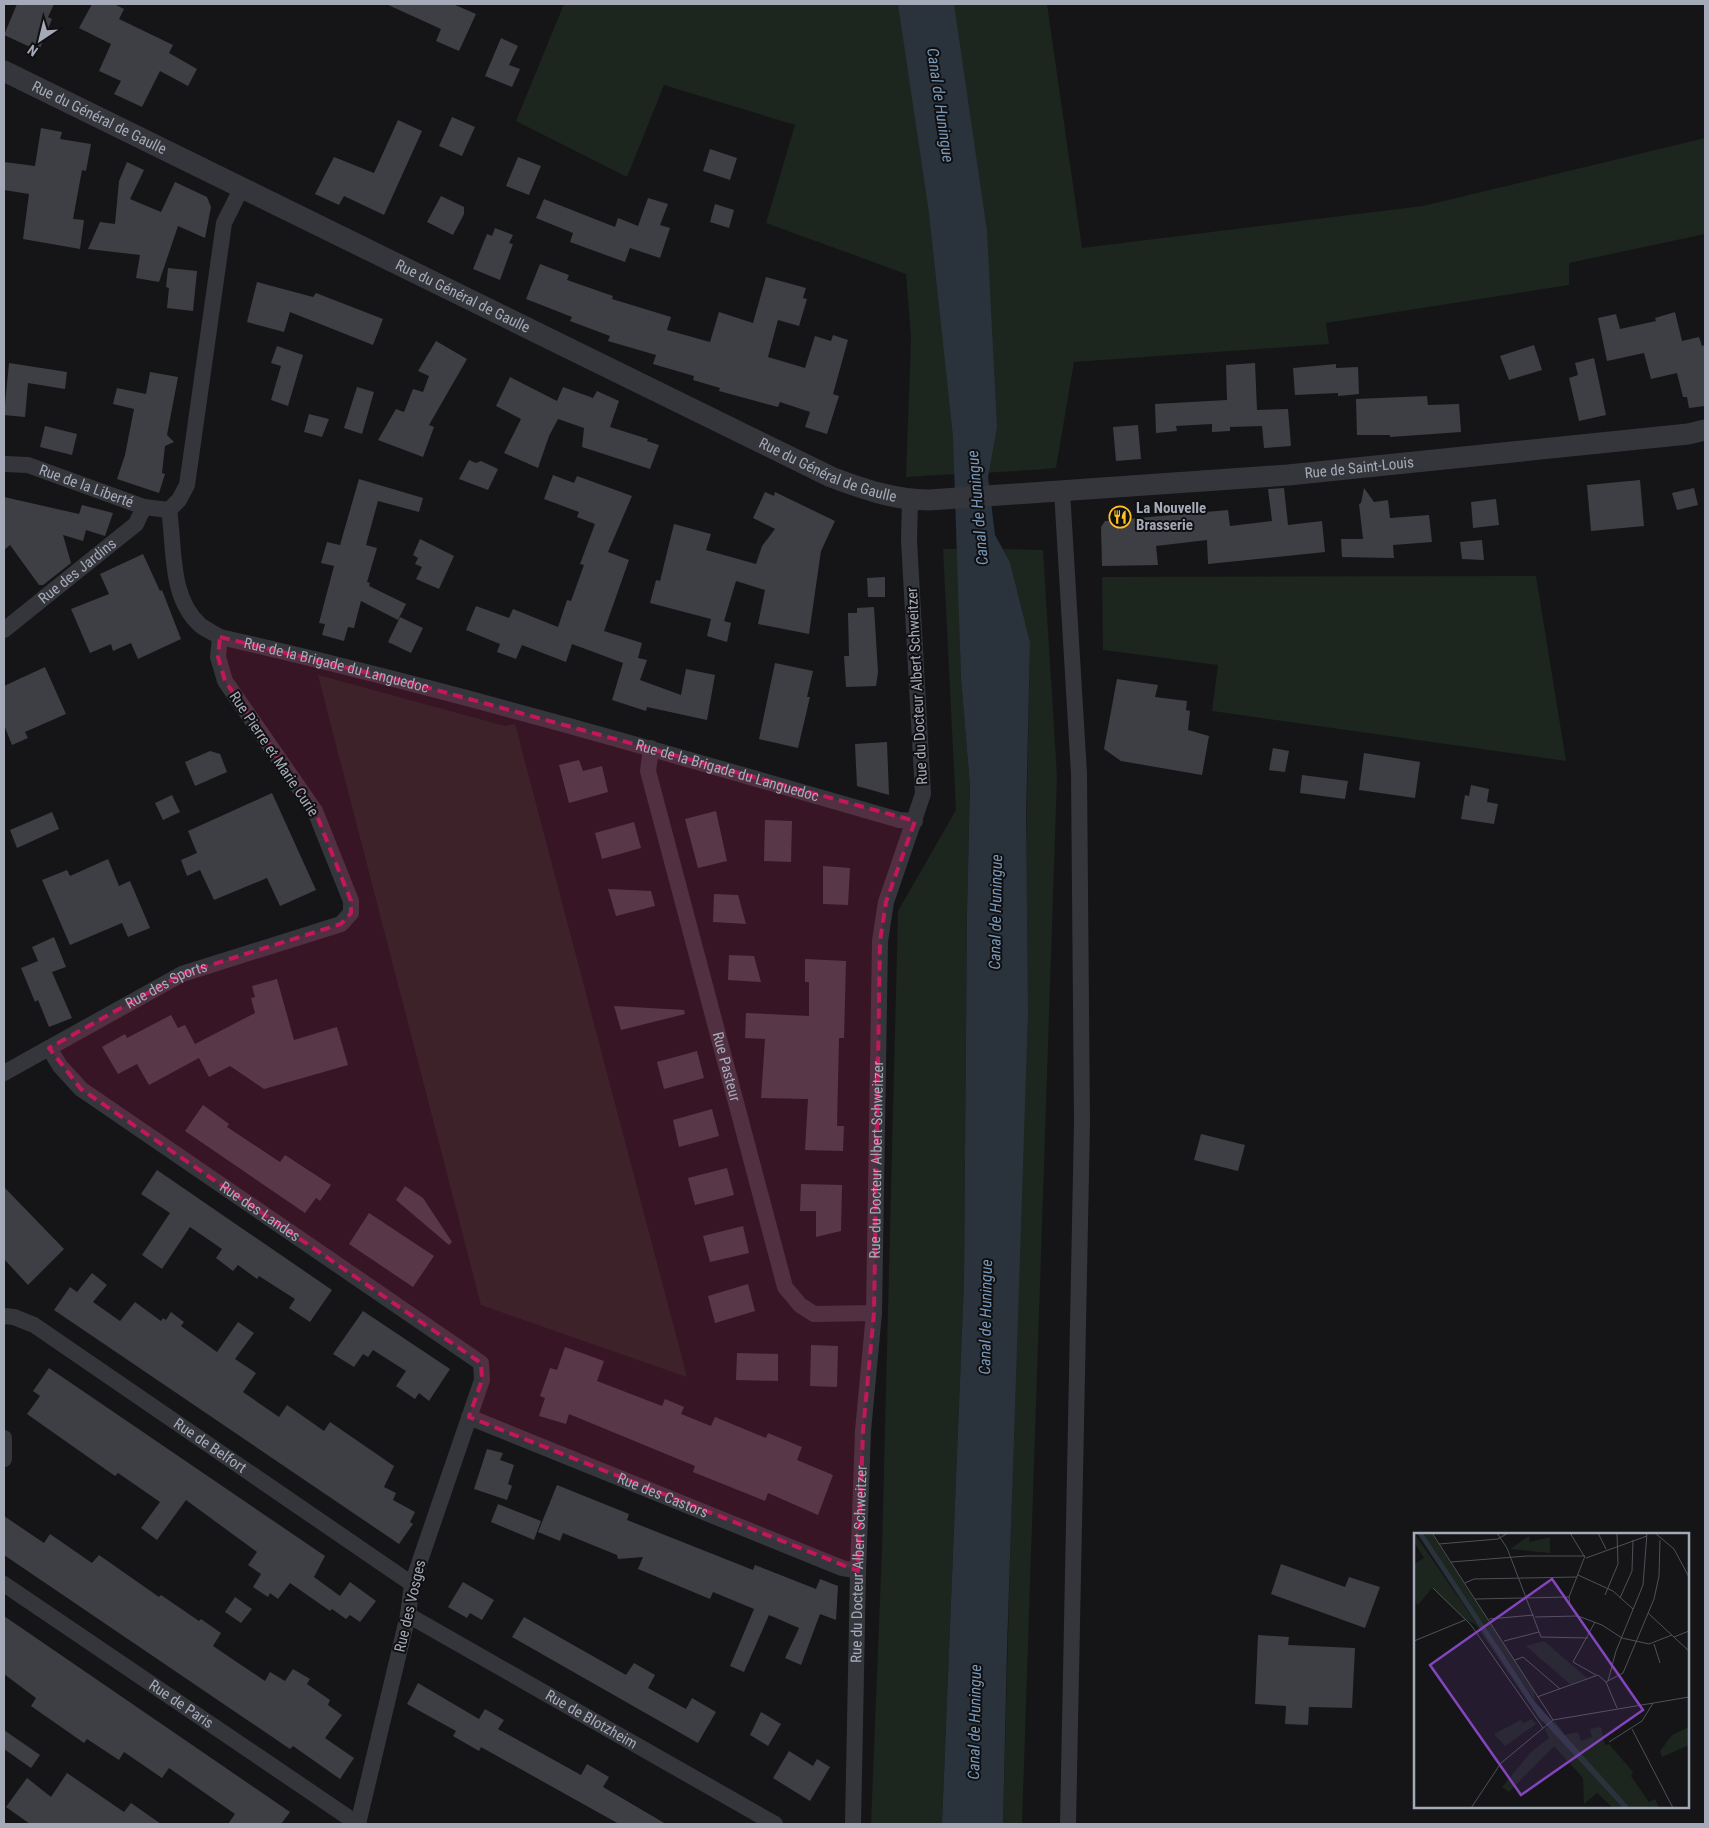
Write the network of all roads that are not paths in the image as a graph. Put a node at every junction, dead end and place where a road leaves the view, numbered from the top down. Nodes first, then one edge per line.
1 (4, 71) edge
2 (241, 189) junction
3 (1705, 430) edge
4 (4, 464) edge
5 (1062, 491) junction
6 (1011, 496) joint
7 (920, 500) junction
8 (144, 507) junction
9 (169, 510) junction
10 (4, 630) edge
11 (220, 637) junction
12 (651, 748) junction
13 (915, 821) junction
14 (341, 924) joint
15 (49, 1048) junction
16 (4, 1073) edge
17 (874, 1313) junction
18 (4, 1316) edge
19 (481, 1363) joint
20 (469, 1417) junction
21 (4, 1438) edge
22 (4, 1459) edge
23 (858, 1571) junction
24 (4, 1584) edge
25 (412, 1584) junction
26 (408, 1615) junction
27 (358, 1824) edge
28 (775, 1824) edge
29 (853, 1824) edge
30 (1068, 1824) edge

1 - 2 street, Rue du Général de Gaulle
2 - 7 street, Rue du Général de Gaulle
2 - 9 street
3 - 5 street, Rue de Saint-Louis
4 - 8 street, Rue de la Liberté
5 - 6 street, Rue de Saint-Louis
5 - 30 street
6 - 7 street, Rue du Général de Gaulle
7 - 13 street, Rue du Docteur Albert Schweitzer
8 - 9 street, Rue de la Liberté
8 - 10 street, Rue des Jardins
9 - 11 street, Rue de la Brigade du Languedoc
11 - 12 street, Rue de la Brigade du Languedoc
11 - 14 street, Rue Pierre et Marie Curie
12 - 13 street, Rue de la Brigade du Languedoc
12 - 17 street, Rue Pasteur
13 - 17 street, Rue du Docteur Albert Schweitzer
14 - 15 street, Rue des Sports
15 - 16 street, Rue des Sports
15 - 19 street, Rue des Landes
17 - 23 street, Rue du Docteur Albert Schweitzer
18 - 25 street, Rue de Belfort
19 - 20 street, Rue des Vosges
20 - 23 street, Rue des Castors
20 - 25 street, Rue des Vosges
21 - 22 street
23 - 29 street, Rue du Docteur Albert Schweitzer
24 - 27 street, Rue de Paris
25 - 26 street, Rue des Vosges
26 - 27 street, Rue des Vosges
26 - 28 street, Rue de Blotzheim

